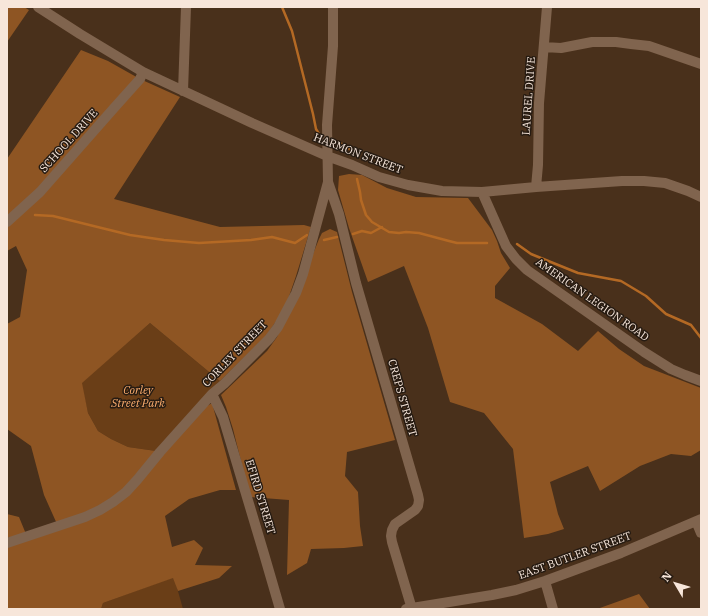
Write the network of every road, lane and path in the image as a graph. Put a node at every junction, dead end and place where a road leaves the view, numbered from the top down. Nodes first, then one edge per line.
1 (38, 7) edge
2 (186, 7) edge
3 (333, 7) edge
4 (547, 7) edge
5 (544, 47) junction
6 (701, 64) edge
7 (143, 72) junction
8 (183, 92) junction
9 (327, 156) junction
10 (328, 182) junction
11 (536, 187) junction
12 (482, 192) junction
13 (701, 197) edge
14 (7, 222) edge
15 (701, 381) edge
16 (212, 394) junction
17 (699, 520) edge
18 (701, 533) edge
19 (7, 543) edge
20 (545, 581) junction
21 (409, 608) edge
22 (280, 609) edge
23 (553, 609) edge

1 - 7 street, HARMON STREET
2 - 8 street
3 - 9 street, CORLEY STREET
4 - 5 street, LAUREL DRIVE
5 - 6 street
5 - 11 street, LAUREL DRIVE
7 - 8 street, HARMON STREET
7 - 14 street, SCHOOL DRIVE
8 - 9 street, HARMON STREET
9 - 10 street, CORLEY STREET
9 - 12 street, HARMON STREET
10 - 16 street, CORLEY STREET
10 - 21 street, CREPS STREET
11 - 12 street, HARMON STREET
11 - 13 street, HARMON STREET
12 - 15 street, AMERICAN LEGION ROAD
16 - 19 street, CORLEY STREET
16 - 22 street, EFIRD STREET
17 - 18 street
17 - 20 street, EAST BUTLER STREET
20 - 21 street, EAST BUTLER STREET
20 - 23 street

